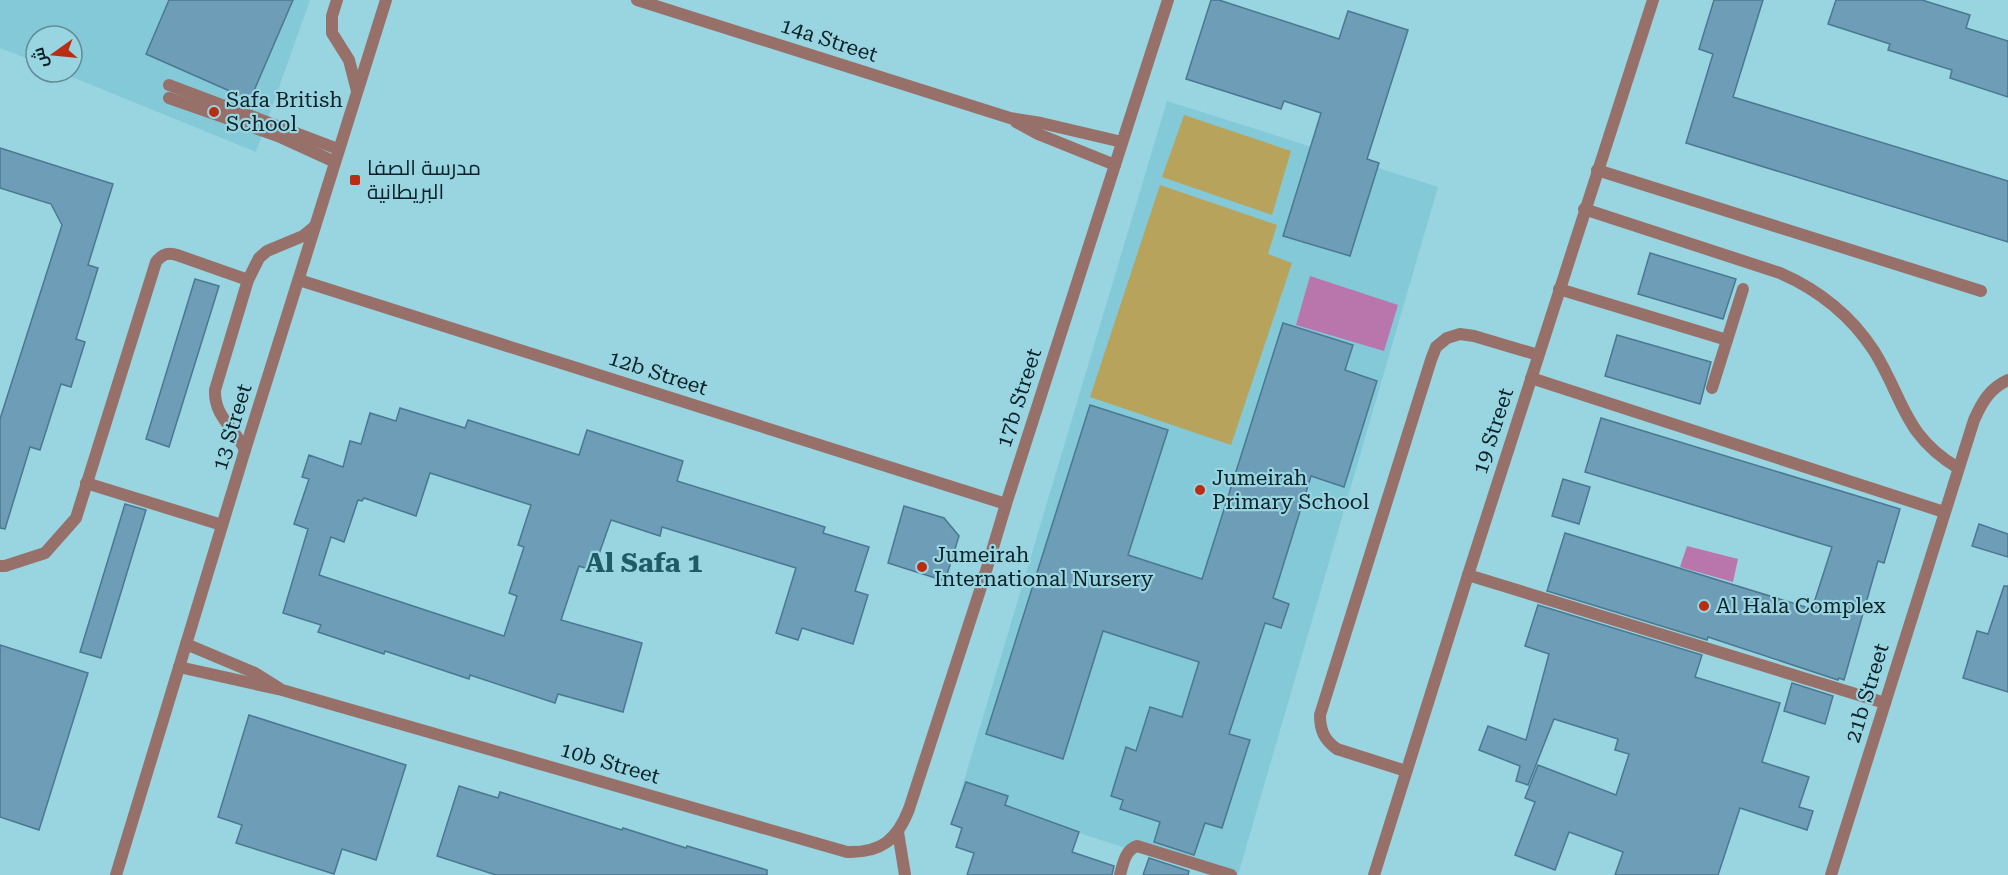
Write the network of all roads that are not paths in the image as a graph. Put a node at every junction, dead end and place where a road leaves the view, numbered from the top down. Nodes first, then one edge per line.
1 (337, 0) edge
2 (386, 0) edge
3 (637, 0) edge
4 (1168, 0) edge
5 (1653, 0) edge
6 (357, 91) junction
7 (1010, 118) junction
8 (1122, 142) junction
9 (338, 149) junction
10 (335, 162) junction
11 (1114, 165) junction
12 (1597, 170) junction
13 (1584, 209) junction
14 (315, 226) junction
15 (299, 279) junction
16 (248, 280) junction
17 (1559, 289) junction
18 (1743, 289) dead end
19 (1981, 291) dead end
20 (1727, 339) junction
21 (1538, 356) junction
22 (1531, 378) junction
23 (2008, 380) edge
24 (1712, 388) dead end
25 (245, 450) junction
26 (1958, 468) junction
27 (86, 483) junction
28 (1006, 504) junction
29 (1944, 512) junction
30 (222, 525) junction
31 (0, 566) edge
32 (1468, 575) junction
33 (186, 644) junction
34 (179, 667) junction
35 (282, 690) junction
36 (1885, 703) junction
37 (1406, 771) junction
38 (909, 809) joint
39 (898, 832) junction
40 (115, 872) edge
41 (905, 875) edge
42 (1120, 875) edge
43 (1231, 875) edge
44 (1374, 875) edge
45 (1831, 875) edge

1 - 6 street
2 - 6 street, 13 Street
3 - 7 street, 14a Street
4 - 8 street, 17b Street
5 - 12 street, 19 Street
6 - 9 street, 13 Street
7 - 8 street, 14a Street
7 - 11 street, 14a Street
8 - 11 street, 17b Street
9 - 10 street, 13 Street
9 - 10 street
10 - 14 street, 13 Street
11 - 28 street, 17b Street
12 - 13 street, 19 Street
12 - 19 street
13 - 17 street, 19 Street
13 - 26 street
14 - 15 street, 13 Street
14 - 16 street
15 - 25 street, 13 Street
15 - 28 street, 12b Street
16 - 25 street
16 - 27 street
17 - 20 street
17 - 21 street, 19 Street
18 - 20 street
20 - 24 street
21 - 22 street, 19 Street
21 - 37 street
22 - 29 street
22 - 32 street, 19 Street
23 - 26 street, 21b Street
25 - 30 street, 13 Street
26 - 29 street, 21b Street
27 - 30 street
27 - 31 street
28 - 38 street, 17b Street
29 - 36 street, 21b Street
30 - 33 street, 13 Street
32 - 36 street
32 - 37 street, 19 Street
33 - 34 street, 13 Street
33 - 35 street, 10b Street
34 - 35 street, 10b Street
34 - 40 street, 13 Street
35 - 39 street, 10b Street
36 - 45 street, 21b Street
37 - 44 street, 19 Street
38 - 39 street, 10b Street
39 - 41 street
42 - 43 street

